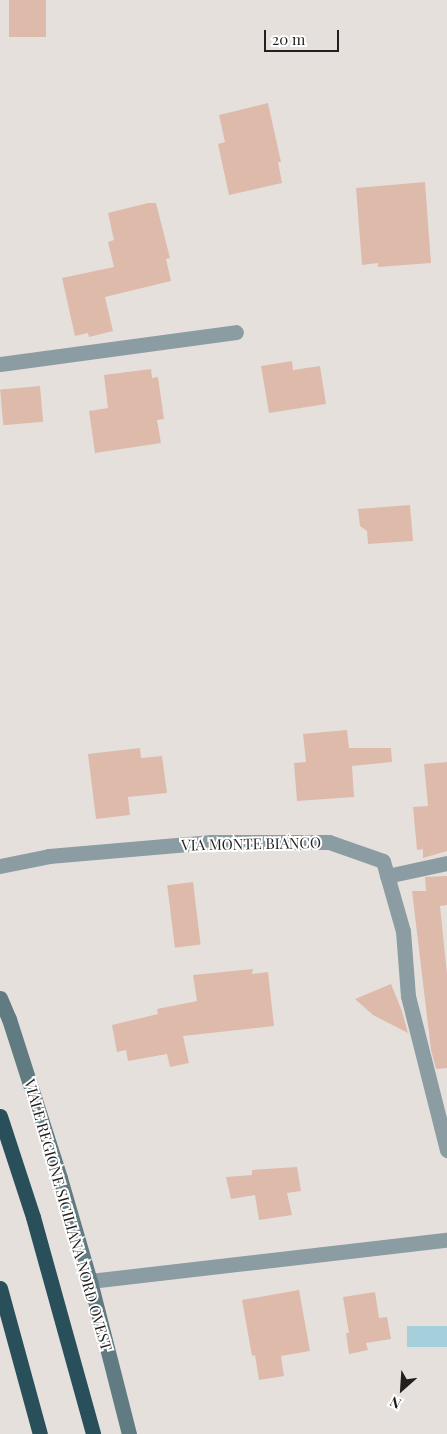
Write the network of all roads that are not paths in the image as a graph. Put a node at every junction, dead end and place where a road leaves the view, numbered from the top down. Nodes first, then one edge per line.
1 (236, 332) dead end
2 (0, 364) edge
3 (447, 863) edge
4 (0, 866) edge
5 (387, 876) junction
6 (0, 998) edge
7 (0, 1116) edge
8 (447, 1150) edge
9 (447, 1240) edge
10 (90, 1281) junction
11 (0, 1288) edge
12 (40, 1434) edge
13 (93, 1434) edge
14 (129, 1434) edge

1 - 2 street
3 - 5 street
4 - 5 street, VIA MONTE BIANCO
5 - 8 street, VIA MONTE BIANCO
6 - 10 street, VIALE REGIONE SICILIANA NORD OVEST
7 - 13 highway
9 - 10 street
10 - 14 street, VIALE REGIONE SICILIANA NORD OVEST
11 - 12 highway

